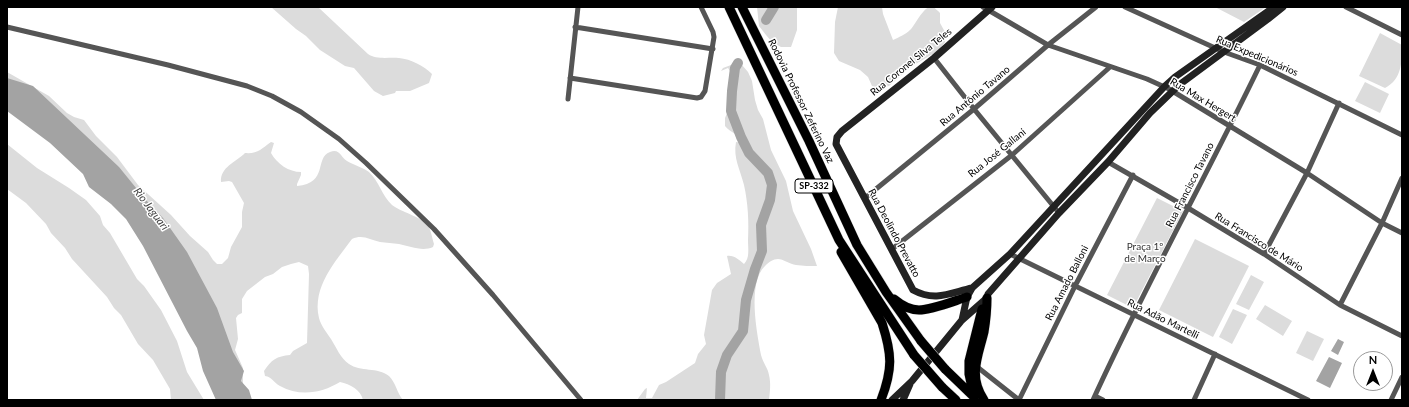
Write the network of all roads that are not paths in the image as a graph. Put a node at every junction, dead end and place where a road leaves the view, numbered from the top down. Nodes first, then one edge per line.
1 (578, 7) edge
2 (701, 7) edge
3 (729, 7) edge
4 (742, 7) edge
5 (1096, 7) edge
6 (1125, 7) edge
7 (1274, 7) edge
8 (1282, 7) edge
9 (988, 8) edge
10 (1350, 8) edge
11 (7, 27) edge
12 (575, 27) junction
13 (1402, 35) edge
14 (1048, 45) junction
15 (1216, 48) junction
16 (713, 49) junction
17 (1224, 52) junction
18 (934, 58) junction
19 (1260, 64) junction
20 (1110, 67) junction
21 (570, 78) junction
22 (1165, 86) junction
23 (1173, 91) junction
24 (568, 99) dead end
25 (1339, 103) junction
26 (974, 109) junction
27 (1230, 127) junction
28 (842, 131) joint
29 (1402, 135) edge
30 (1012, 154) junction
31 (1108, 162) junction
32 (1307, 173) junction
33 (1133, 175) junction
34 (1402, 178) edge
35 (865, 198) junction
36 (1053, 207) junction
37 (1188, 208) junction
38 (1059, 213) junction
39 (1382, 223) junction
40 (1402, 233) edge
41 (839, 240) junction
42 (892, 249) junction
43 (1010, 254) junction
44 (1264, 254) junction
45 (1019, 258) junction
46 (1075, 286) junction
47 (975, 287) junction
48 (886, 292) junction
49 (968, 297) junction
50 (986, 298) junction
51 (1340, 305) junction
52 (1134, 315) junction
53 (962, 320) junction
54 (1402, 336) edge
55 (1215, 354) junction
56 (975, 365) junction
57 (1402, 377) edge
58 (912, 380) junction
59 (1295, 394) junction
60 (1094, 398) edge
61 (975, 399) edge
62 (582, 400) edge
63 (881, 400) edge
64 (892, 400) edge
65 (903, 400) edge
66 (956, 400) edge
67 (984, 400) edge
68 (1019, 400) edge
69 (1103, 400) edge
70 (1194, 400) edge
71 (1292, 400) edge
72 (1308, 400) edge
73 (1391, 400) edge

1 - 12 street
2 - 16 street
3 - 41 highway, SP-332
4 - 48 highway, Rodovia Professor Zeferino Vaz / SP-332
5 - 14 street, Rua Antônio Tavano
6 - 15 street, Rua Expedicionários
7 - 15 street
8 - 17 street
9 - 14 street, Rua Max Hergert
9 - 18 street, Rua Coronel Silva Teles
10 - 13 street
11 - 62 street
12 - 16 street
12 - 21 street
14 - 20 street, Rua Max Hergert
14 - 26 street, Rua Antônio Tavano
15 - 17 street, Rua Expedicionários
15 - 22 street
16 - 21 street
17 - 19 street, Rua Expedicionários
17 - 23 street
18 - 26 street
18 - 28 street, Rua Coronel Silva Teles
19 - 25 street, Rua Expedicionários
19 - 27 street, Rua Francisco Tavano
20 - 22 street, Rua Max Hergert
20 - 30 street, Rua José Gallani
21 - 24 street
22 - 23 street, Rua Max Hergert
22 - 36 street
23 - 27 street, Rua Max Hergert
23 - 31 street
25 - 29 street, Rua Expedicionários
25 - 32 street
26 - 30 street
26 - 35 street, Rua Antônio Tavano
27 - 32 street, Rua Max Hergert
27 - 37 street, Rua Francisco Tavano
28 - 35 street, Rua Deolindo Prevatto
30 - 36 street
30 - 42 street, Rua José Gallani
31 - 33 street, Rua Francisco de Mário
31 - 38 street
32 - 39 street, Rua Max Hergert
32 - 44 street
33 - 37 street, Rua Francisco de Mário
33 - 46 street, Rua Amado Balloni
34 - 39 street
35 - 42 street, Rua Deolindo Prevatto
36 - 38 street
36 - 43 street
37 - 44 street, Rua Francisco de Mário
37 - 52 street, Rua Francisco Tavano
38 - 45 street
39 - 40 street, Rua Max Hergert
39 - 51 street
41 - 63 highway
41 - 66 highway, SP-332, bridge
42 - 47 street, Rua Deolindo Prevatto
43 - 45 street, Rua Adão Martelli
43 - 47 street
44 - 51 street, Rua Francisco de Mário
45 - 46 street, Rua Adão Martelli
45 - 50 street
46 - 52 street, Rua Adão Martelli
46 - 68 street, Rua Amado Balloni
47 - 49 street
47 - 50 street
48 - 49 highway
48 - 61 highway, Rodovia Professor Zeferino Vaz / SP-332, bridge
49 - 53 street
50 - 53 street
50 - 56 highway
50 - 61 highway
51 - 54 street, Rua Francisco de Mário
52 - 55 street, Rua Adão Martelli
52 - 60 street, Rua Francisco Tavano
53 - 58 street
55 - 59 street, Rua Adão Martelli
55 - 70 street
56 - 67 highway
56 - 68 street
57 - 73 street
58 - 64 street
58 - 65 street
59 - 71 street
59 - 72 street, Rua Adão Martelli
60 - 69 street

